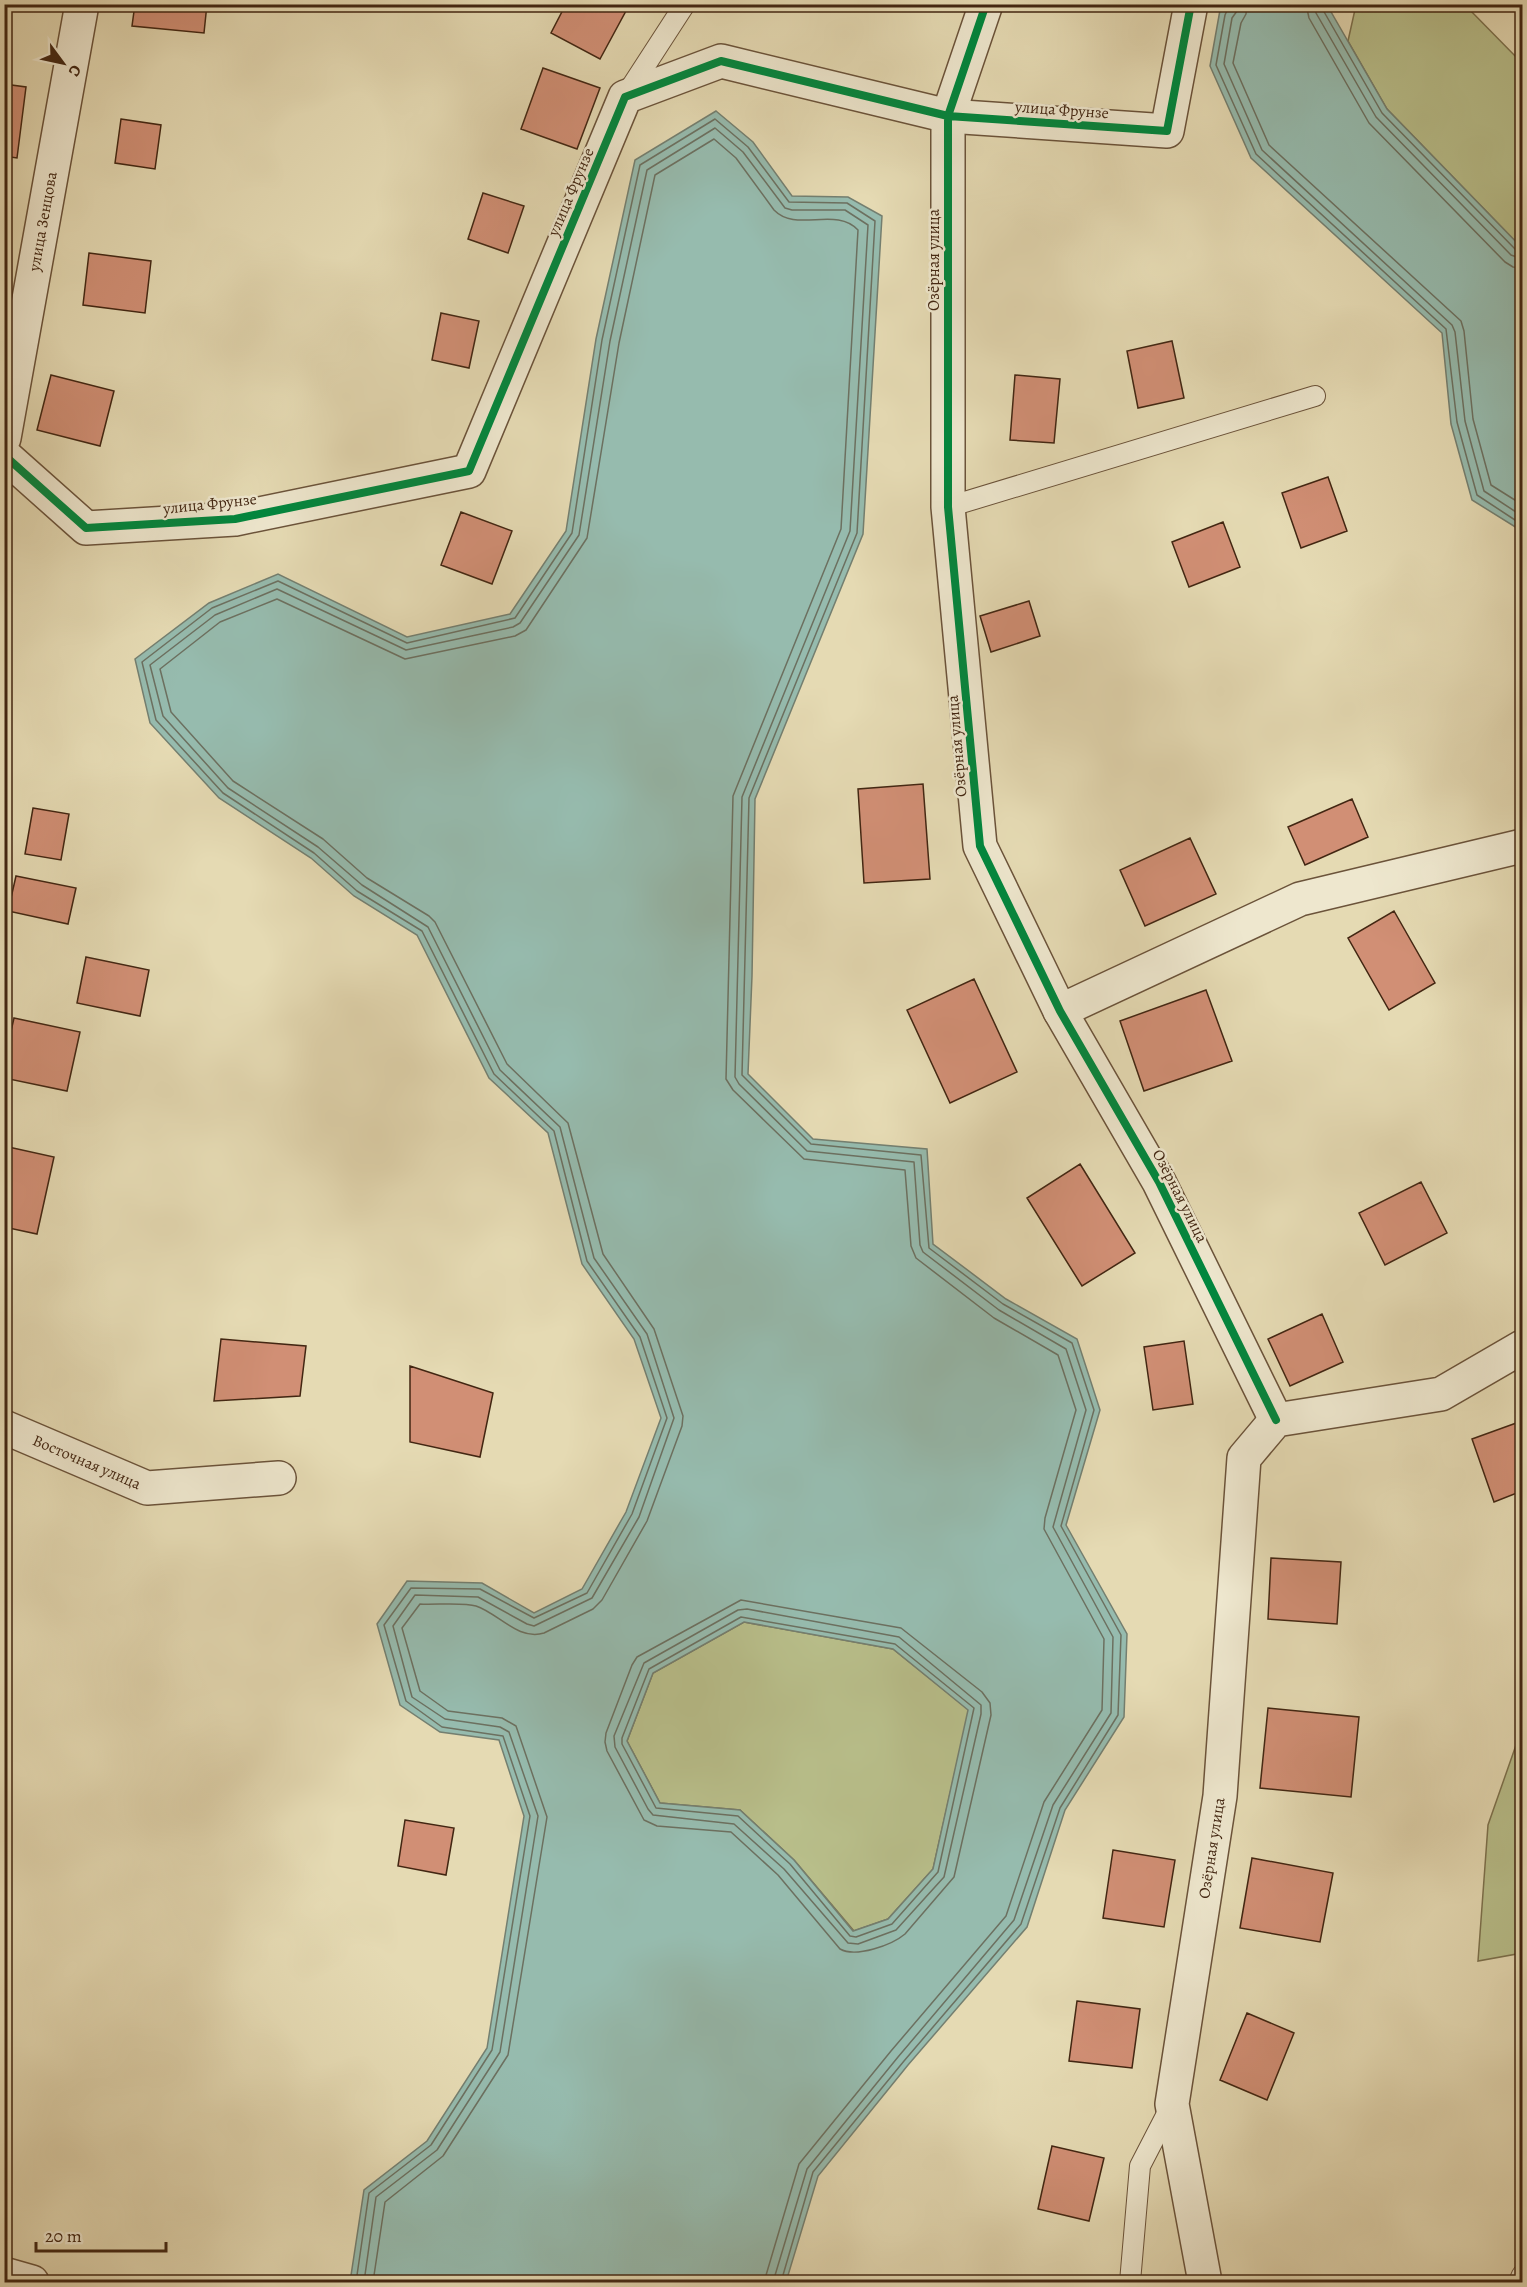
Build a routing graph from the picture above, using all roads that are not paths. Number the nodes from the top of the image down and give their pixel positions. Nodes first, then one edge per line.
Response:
1 (82, 4) edge
2 (685, 4) edge
3 (986, 4) edge
4 (1191, 4) edge
5 (625, 98) junction
6 (948, 116) junction
7 (9, 384) edge
8 (1315, 396) dead end
9 (4, 438) edge
10 (4, 455) edge
11 (948, 507) junction
12 (1522, 846) edge
13 (1060, 1011) junction
14 (1522, 1347) edge
15 (1276, 1420) junction
16 (4, 1427) edge
17 (279, 1478) dead end
18 (1172, 2104) junction
19 (4, 2274) edge
20 (1522, 2275) edge
21 (32, 2283) edge
22 (1130, 2283) edge
23 (1205, 2283) edge
24 (1519, 2283) edge

1 - 7 street, улица Зенцова
2 - 5 lane
3 - 6 street, Озёрная улица
4 - 6 street, улица Фрунзе
5 - 6 street, улица Фрунзе
5 - 10 street, улица Фрунзе
6 - 11 street, Озёрная улица
7 - 9 street, улица Зенцова
8 - 11 lane
11 - 13 street, Озёрная улица
12 - 13 street
13 - 15 street, Озёрная улица
14 - 15 street
15 - 18 street, Озёрная улица
16 - 17 street, Восточная улица
18 - 22 lane
18 - 23 street, Озёрная улица
19 - 21 street
20 - 24 lane

